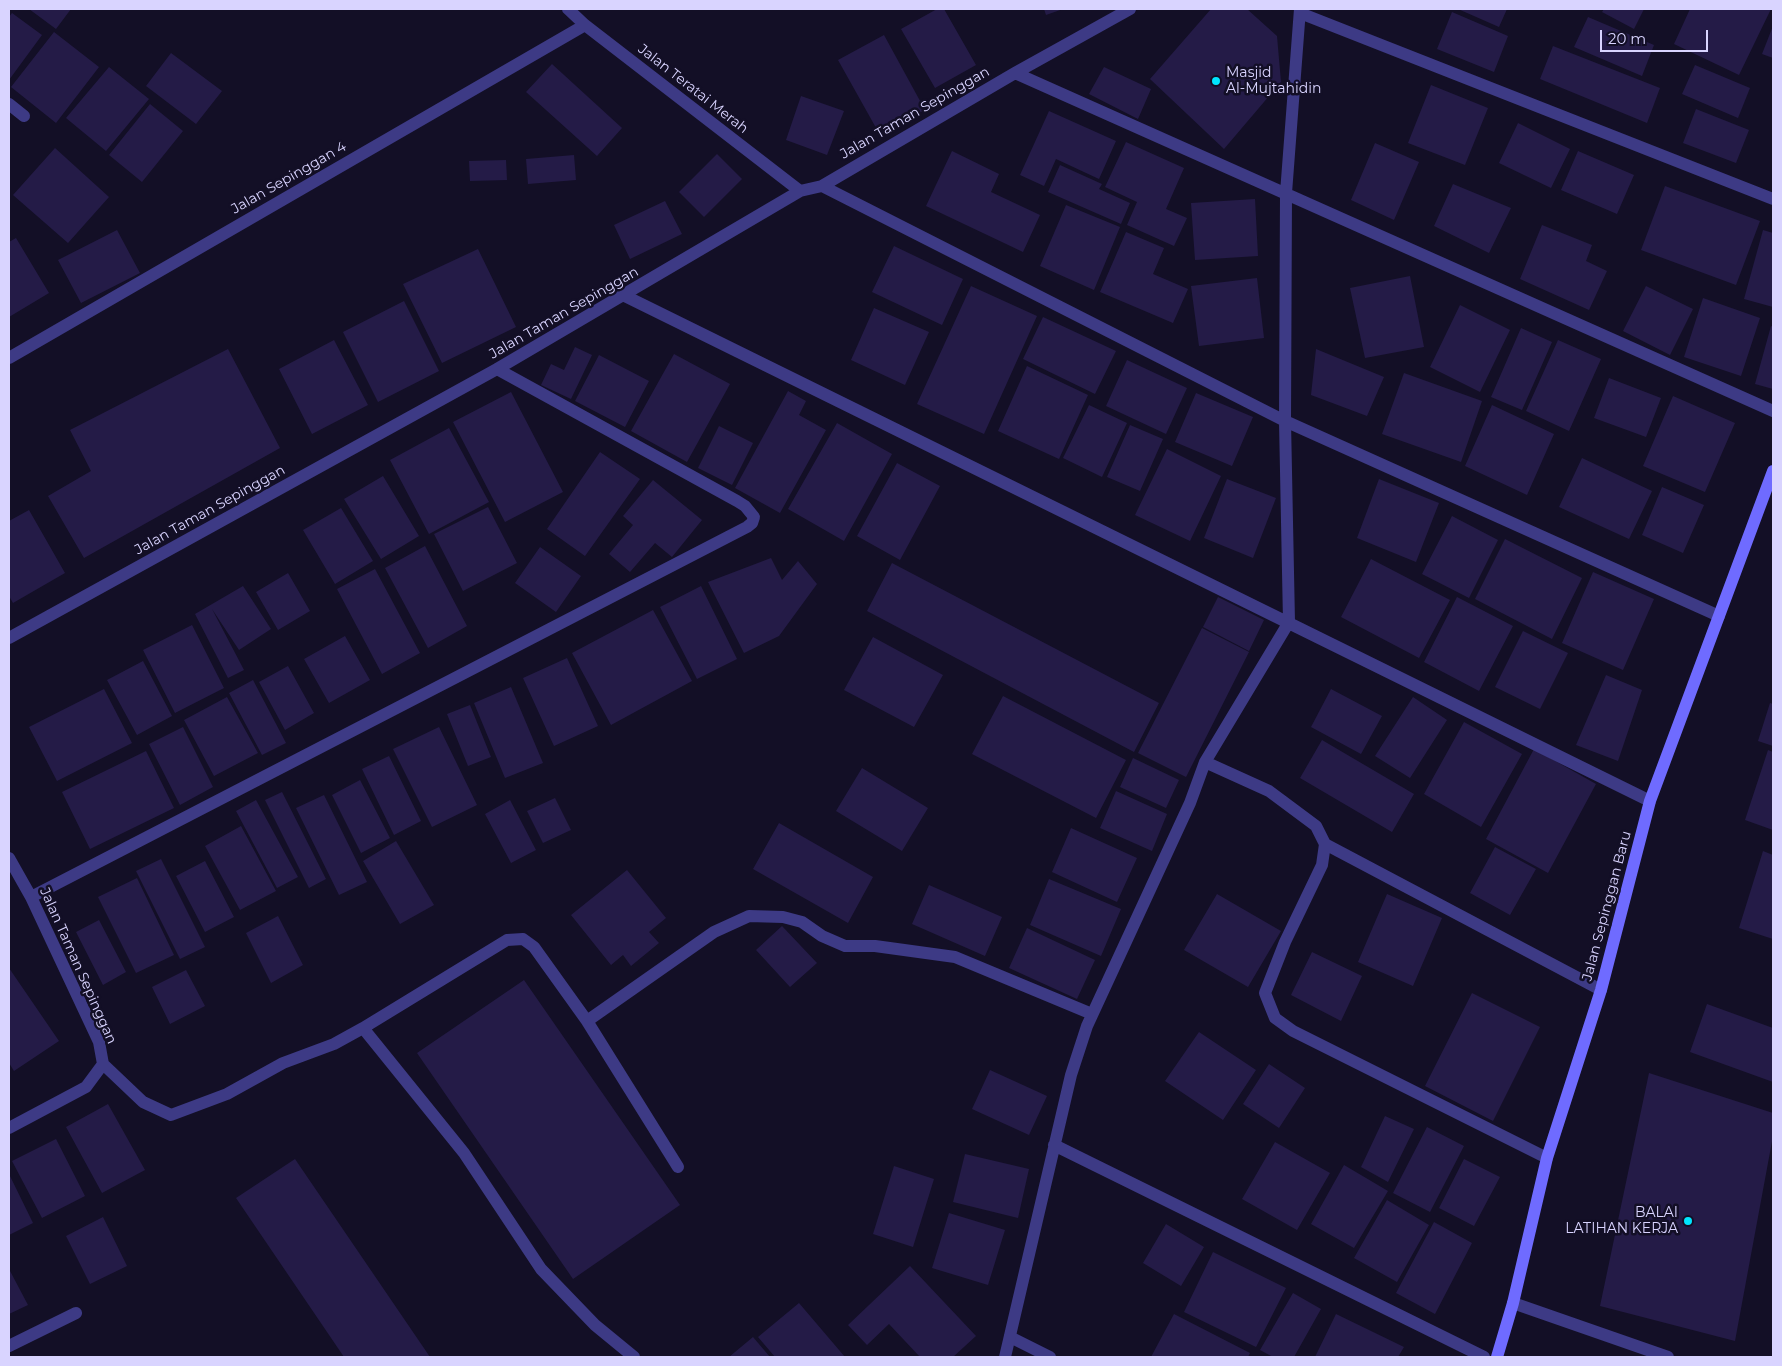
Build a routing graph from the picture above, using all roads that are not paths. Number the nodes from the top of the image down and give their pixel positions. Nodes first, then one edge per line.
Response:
1 (568, 9) edge
2 (1130, 9) edge
3 (1300, 11) edge
4 (585, 25) junction
5 (1015, 72) junction
6 (9, 104) edge
7 (24, 116) dead end
8 (822, 186) junction
9 (800, 191) junction
10 (1286, 193) junction
11 (1773, 199) edge
12 (625, 296) junction
13 (9, 358) edge
14 (497, 369) junction
15 (1773, 411) edge
16 (1285, 421) junction
17 (1773, 471) edge
18 (1719, 616) junction
19 (1289, 622) junction
20 (9, 638) edge
21 (1205, 762) junction
22 (1650, 801) junction
23 (1325, 844) junction
24 (9, 858) edge
25 (32, 896) junction
26 (1601, 990) junction
27 (1092, 1014) junction
28 (587, 1021) junction
29 (363, 1028) junction
30 (103, 1064) junction
31 (9, 1128) edge
32 (1054, 1145) junction
33 (1547, 1158) junction
34 (678, 1167) dead end
35 (1513, 1303) junction
36 (76, 1313) dead end
37 (1010, 1337) junction
38 (9, 1346) edge
39 (634, 1357) edge
40 (1005, 1357) edge
41 (1050, 1357) edge
42 (1484, 1357) edge
43 (1497, 1357) edge
44 (1668, 1357) edge

1 - 4 street, Jalan Teratai Merah
2 - 5 street, Jalan Taman Sepinggan
3 - 10 street
3 - 11 street
4 - 9 street, Jalan Teratai Merah
4 - 13 street, Jalan Sepinggan 4
5 - 8 street, Jalan Taman Sepinggan
5 - 10 street
6 - 7 street
8 - 9 street, Jalan Taman Sepinggan
8 - 16 street
9 - 12 street, Jalan Taman Sepinggan
10 - 15 street
10 - 16 street
12 - 14 street, Jalan Taman Sepinggan
12 - 19 street
14 - 20 street, Jalan Taman Sepinggan
14 - 25 street
16 - 18 street
16 - 19 street
17 - 18 street, Jalan Sepinggan Baru
18 - 22 street, Jalan Sepinggan Baru
19 - 21 street
19 - 22 street
21 - 23 street
21 - 27 street
22 - 26 street, Jalan Sepinggan Baru
23 - 26 street
23 - 33 street
24 - 25 street, Jalan Taman Sepinggan
25 - 30 street, Jalan Taman Sepinggan
26 - 33 street, Jalan Sepinggan Baru
27 - 28 street
27 - 32 street
28 - 29 street
28 - 34 street
29 - 30 street
29 - 39 street
30 - 31 street, Jalan Taman Sepinggan
32 - 37 street
32 - 42 street
33 - 35 street, Jalan Sepinggan Baru
35 - 43 street, Jalan Sepinggan Baru
35 - 44 street
36 - 38 street
37 - 40 street
37 - 41 street

